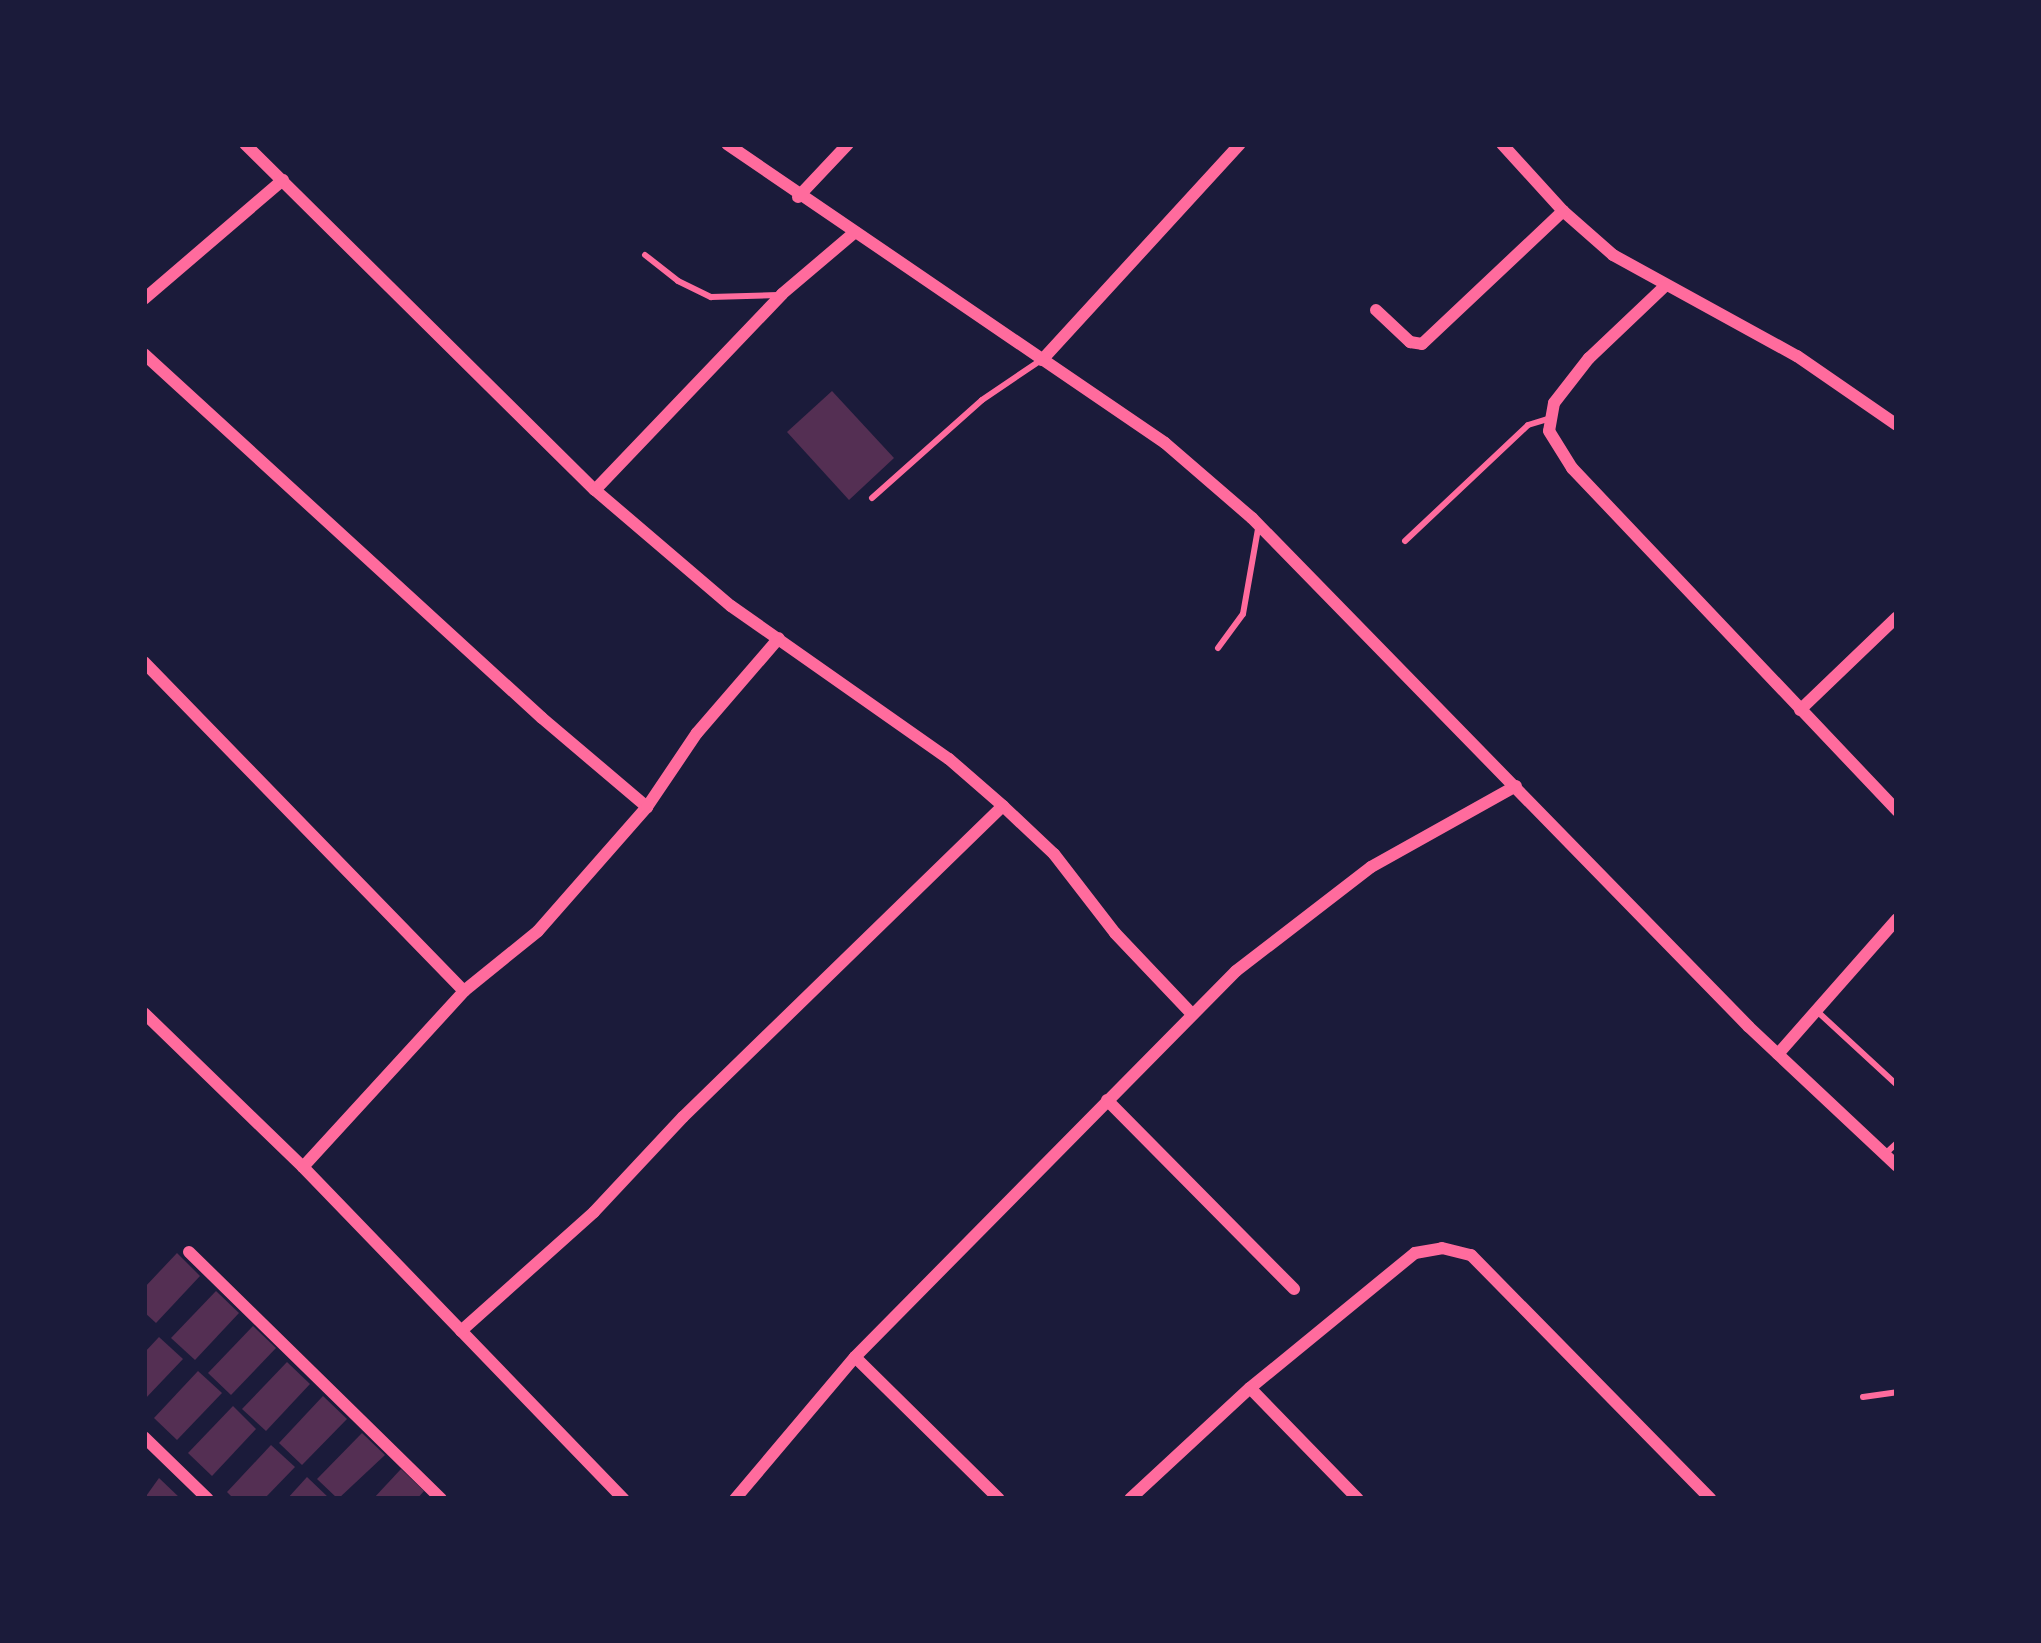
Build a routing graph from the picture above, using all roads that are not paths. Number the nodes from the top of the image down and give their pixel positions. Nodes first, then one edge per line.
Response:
1 (245, 144) edge
2 (727, 144) edge
3 (848, 144) edge
4 (1240, 144) edge
5 (1502, 144) edge
6 (283, 180) junction
7 (798, 197) junction
8 (1562, 211) junction
9 (855, 232) junction
10 (646, 255) dead end
11 (1665, 286) junction
12 (782, 294) junction
13 (144, 299) edge
14 (1376, 310) dead end
15 (144, 354) edge
16 (1042, 360) junction
17 (1552, 418) junction
18 (1897, 425) edge
19 (595, 490) junction
20 (872, 498) dead end
21 (1260, 526) junction
22 (1405, 541) dead end
23 (1897, 617) edge
24 (779, 638) junction
25 (1218, 648) dead end
26 (144, 662) edge
27 (1800, 710) junction
28 (1516, 786) junction
29 (1003, 806) junction
30 (647, 807) junction
31 (1897, 811) edge
32 (1897, 919) edge
33 (464, 991) junction
34 (1816, 1010) junction
35 (144, 1013) edge
36 (1192, 1014) junction
37 (1778, 1054) junction
38 (1897, 1085) edge
39 (1107, 1100) junction
40 (1897, 1143) edge
41 (1886, 1154) junction
42 (1897, 1166) edge
43 (303, 1167) junction
44 (189, 1252) dead end
45 (1294, 1289) dead end
46 (461, 1331) junction
47 (855, 1357) junction
48 (1250, 1388) junction
49 (1897, 1392) edge
50 (1863, 1397) dead end
51 (144, 1437) edge
52 (208, 1499) edge
53 (441, 1499) edge
54 (624, 1499) edge
55 (735, 1499) edge
56 (999, 1499) edge
57 (1130, 1499) edge
58 (1358, 1499) edge
59 (1712, 1499) edge

1 - 6 street
2 - 7 street
3 - 7 street
4 - 16 street
5 - 8 street
6 - 13 street
6 - 19 street
7 - 9 street
8 - 11 street
8 - 14 street
9 - 12 street
9 - 16 street
10 - 12 lane
11 - 17 street
11 - 18 street
12 - 19 street
15 - 30 street
16 - 20 lane
16 - 21 street
17 - 22 lane
17 - 27 street
19 - 24 street
21 - 25 lane
21 - 28 street
23 - 27 street
24 - 29 street
24 - 30 street
26 - 33 street
27 - 31 street
28 - 36 street
28 - 37 street
29 - 36 street
29 - 46 street
30 - 33 street
32 - 34 street
33 - 43 street
34 - 37 street
34 - 38 lane
35 - 43 street
36 - 39 street
37 - 41 street
39 - 45 street
39 - 47 street
40 - 41 lane
41 - 42 street
43 - 46 street
44 - 53 street
46 - 54 street
47 - 55 street
47 - 56 street
48 - 57 street
48 - 58 street
48 - 59 street
49 - 50 lane
51 - 52 street

